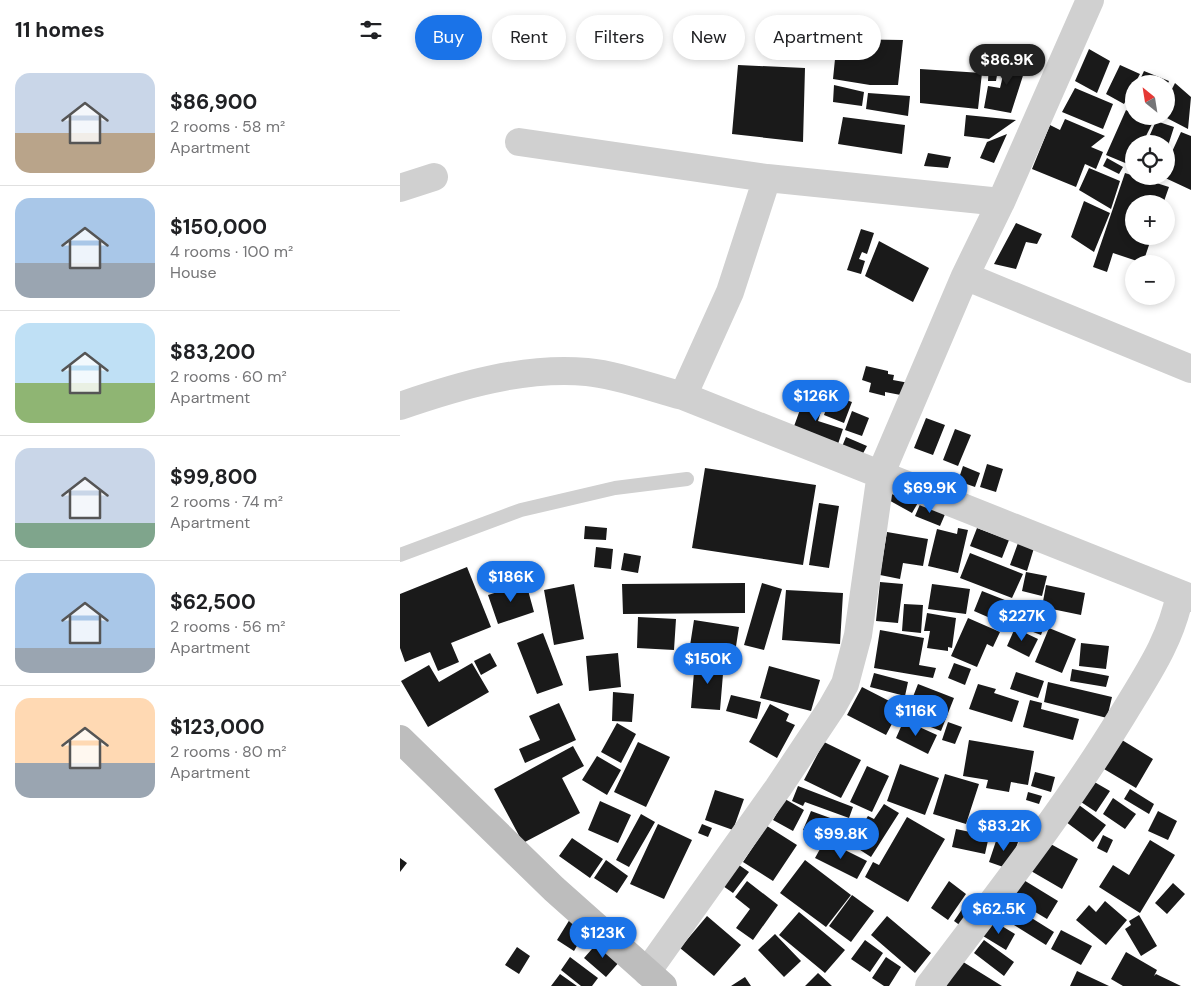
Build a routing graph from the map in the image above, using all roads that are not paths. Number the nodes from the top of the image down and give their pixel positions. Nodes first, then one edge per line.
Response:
1 (1090, 0) edge
2 (519, 142) dead end
3 (434, 178) dead end
4 (767, 178) junction
5 (400, 188) edge
6 (1001, 202) junction
7 (965, 276) junction
8 (1191, 368) edge
9 (683, 396) junction
10 (400, 406) edge
11 (881, 473) junction
12 (687, 479) dead end
13 (400, 554) edge
14 (1186, 596) edge
15 (400, 739) edge
16 (655, 979) edge
17 (930, 986) edge

1 - 6 street
2 - 4 street
3 - 5 street
4 - 6 street
4 - 9 street
6 - 7 street
7 - 8 street
7 - 11 street
9 - 10 street
9 - 11 street
11 - 14 street
11 - 16 street
12 - 13 lane
14 - 17 street
15 - 16 main road

